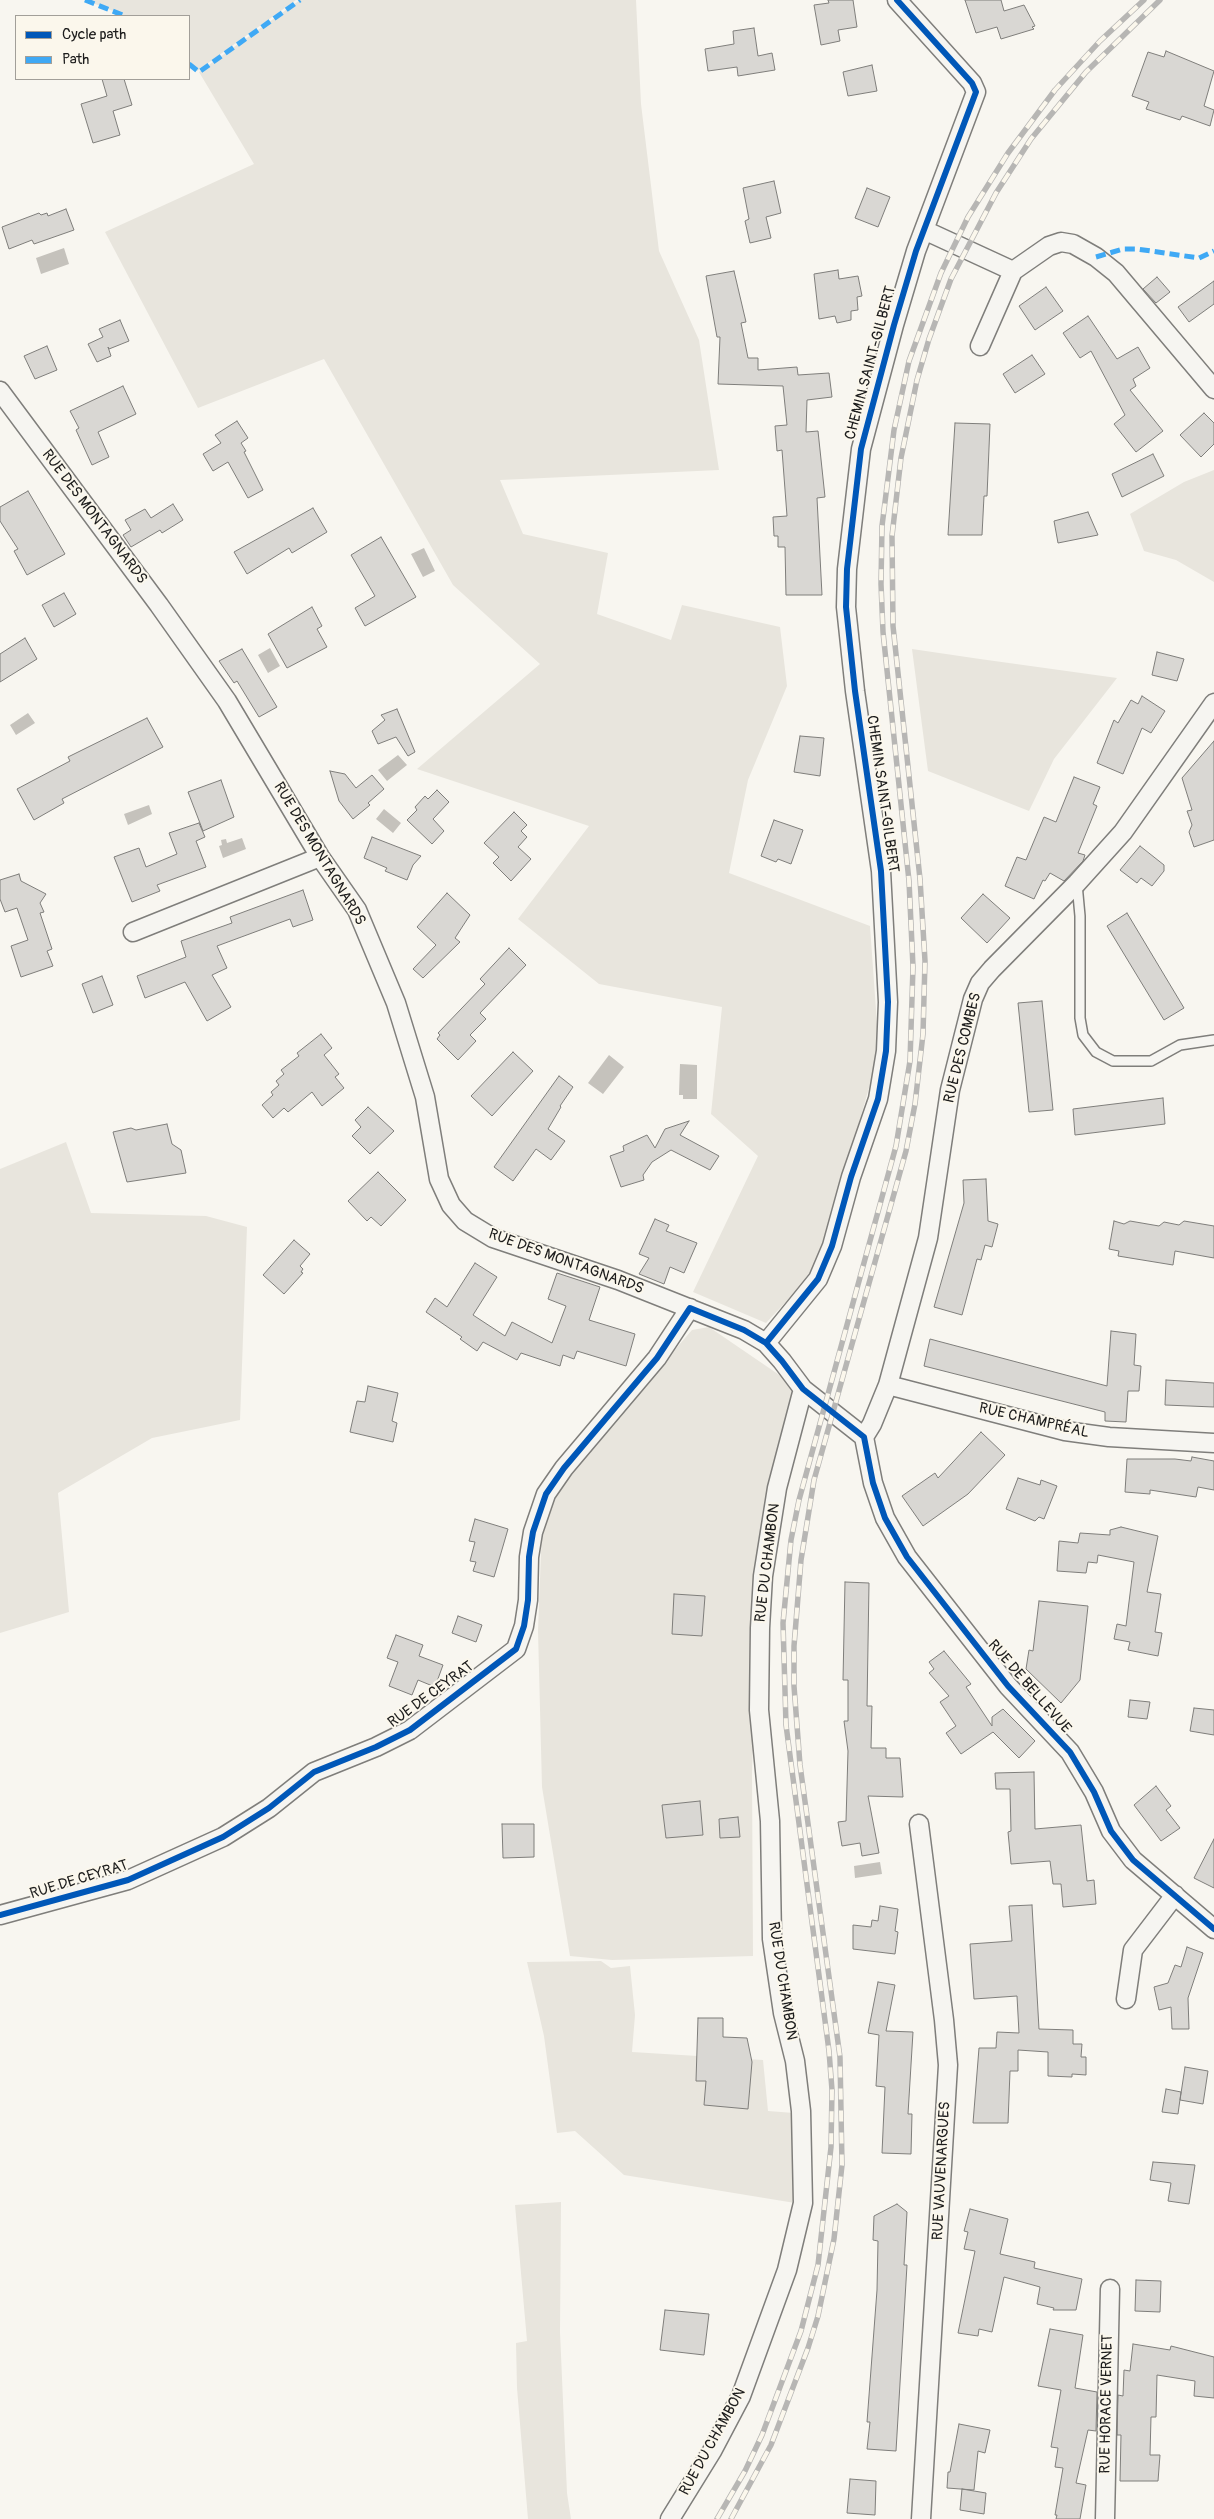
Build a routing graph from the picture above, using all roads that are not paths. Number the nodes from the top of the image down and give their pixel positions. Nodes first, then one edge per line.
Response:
1 (897, 0) edge
2 (924, 230) junction
3 (1013, 272) junction
4 (980, 346) dead end
5 (1214, 389) edge
6 (0, 391) edge
7 (1214, 703) edge
8 (320, 857) junction
9 (1077, 883) junction
10 (132, 932) dead end
11 (1214, 1040) edge
12 (690, 1308) junction
13 (766, 1343) junction
14 (888, 1385) junction
15 (803, 1389) junction
16 (864, 1437) junction
17 (1214, 1443) edge
18 (920, 1824) dead end
19 (1175, 1895) junction
20 (0, 1915) edge
21 (1214, 1929) edge
22 (1126, 1999) dead end
23 (1110, 2289) dead end
24 (670, 2519) edge
25 (921, 2519) edge
26 (1105, 2519) edge

1 - 2 street, CHEMIN SAINT-GILBERT
2 - 3 street
2 - 13 street, CHEMIN SAINT-GILBERT
3 - 4 street
3 - 5 street
6 - 8 street, RUE DES MONTAGNARDS
7 - 9 street, RUE DES COMBES
8 - 10 street
8 - 12 street, RUE DES MONTAGNARDS
9 - 11 lane
9 - 14 street, RUE DES COMBES
12 - 13 street, RUE DES MONTAGNARDS
12 - 20 street, RUE DE CEYRAT
13 - 15 street, RUE DES MONTAGNARDS
14 - 16 street, RUE DES COMBES
14 - 17 street, RUE CHAMPRÉAL
15 - 16 street, RUE DES MONTAGNARDS
15 - 24 street, RUE DU CHAMBON
16 - 19 street, RUE DE BELLEVUE
18 - 25 street, RUE VAUVENARGUES
19 - 21 street, RUE DE BELLEVUE
19 - 22 street
23 - 26 street, RUE HORACE VERNET

